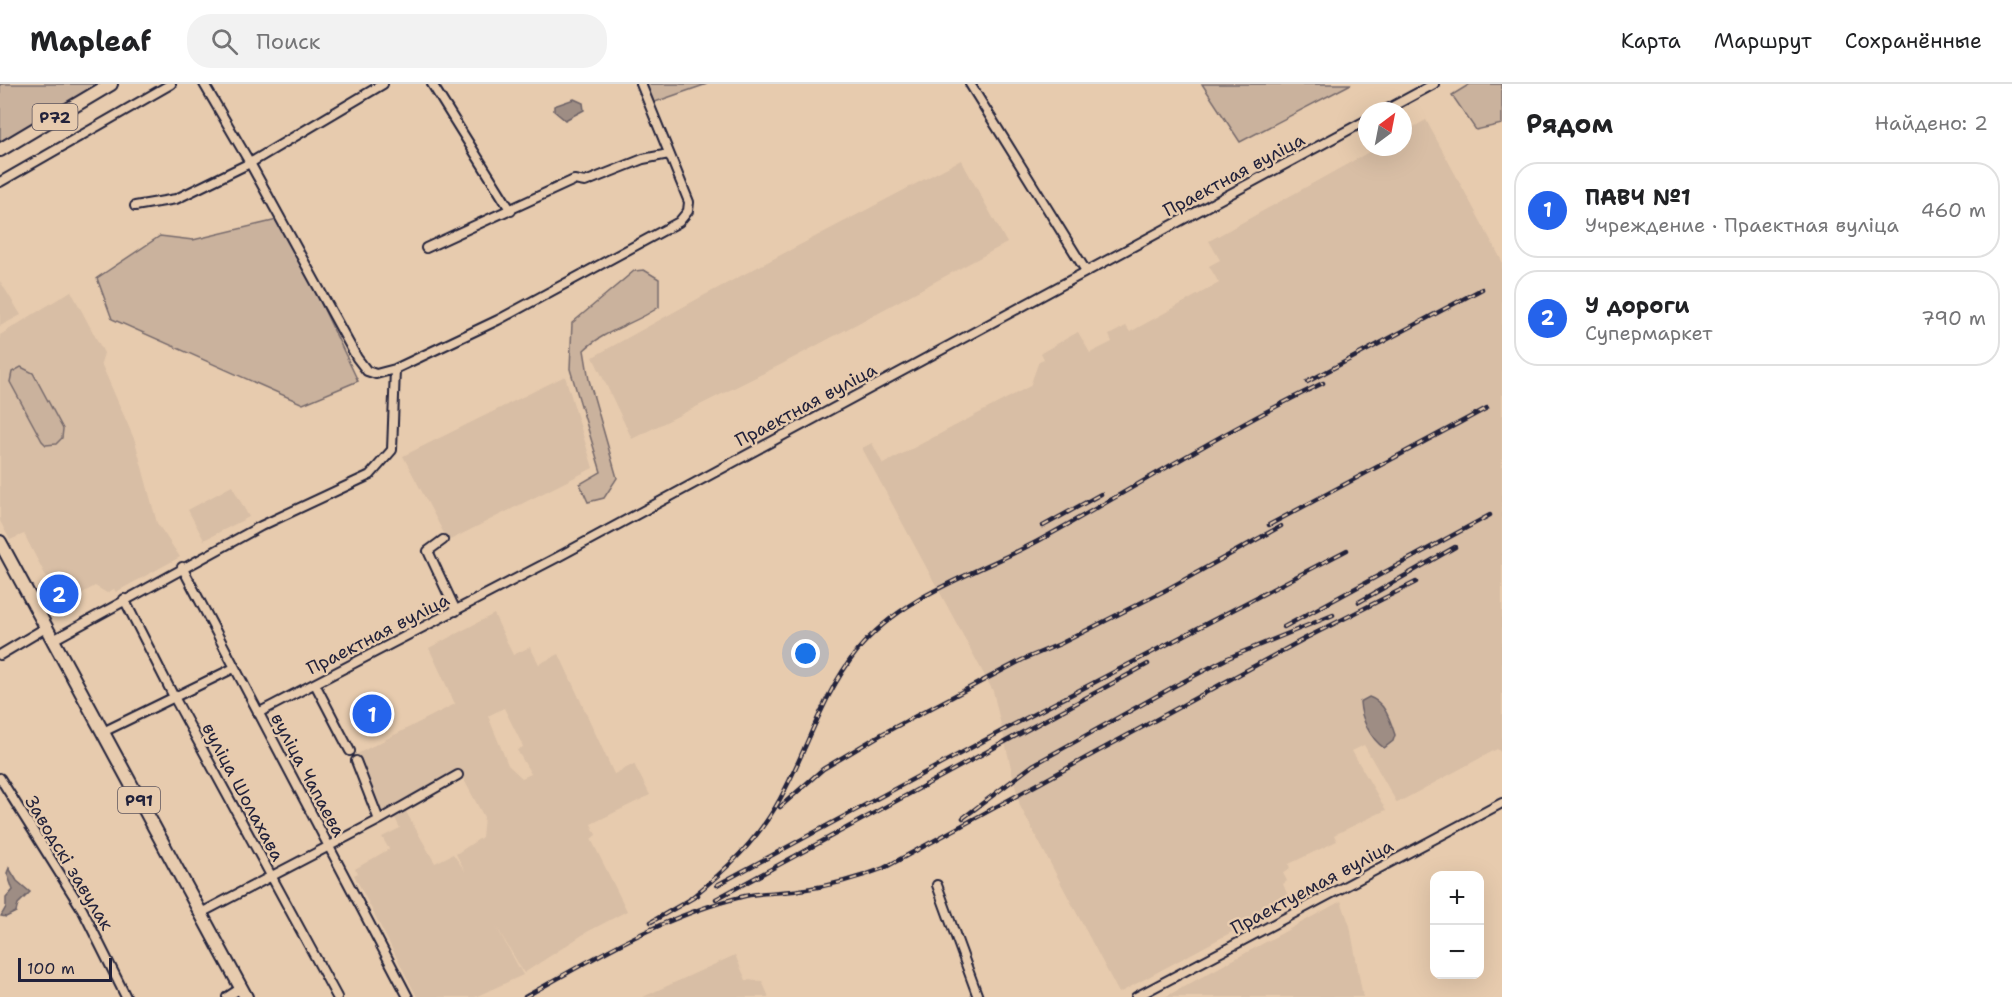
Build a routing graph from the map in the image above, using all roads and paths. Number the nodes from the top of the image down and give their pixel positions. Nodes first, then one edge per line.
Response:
1 (111, 84) edge
2 (171, 84) edge
3 (204, 84) edge
4 (383, 84) edge
5 (432, 84) edge
6 (641, 84) edge
7 (970, 84) edge
8 (1434, 84) edge
9 (1401, 102) edge
10 (1358, 125) edge
11 (0, 150) edge
12 (669, 154) junction
13 (250, 163) junction
14 (0, 182) edge
15 (135, 206) dead end
16 (511, 211) junction
17 (426, 248) dead end
18 (1086, 271) junction
19 (395, 369) junction
20 (443, 540) dead end
21 (0, 542) edge
22 (182, 567) junction
23 (124, 599) junction
24 (456, 611) junction
25 (46, 627) junction
26 (53, 640) junction
27 (0, 655) edge
28 (234, 668) junction
29 (315, 684) junction
30 (174, 697) junction
31 (258, 713) junction
32 (103, 732) junction
33 (350, 751) dead end
34 (356, 761) dead end
35 (458, 775) dead end
36 (0, 778) edge
37 (1502, 803) edge
38 (379, 820) junction
39 (328, 845) junction
40 (272, 877) junction
41 (937, 885) dead end
42 (200, 914) junction
43 (244, 992) edge
44 (126, 997) edge
45 (227, 997) edge
46 (337, 997) edge
47 (408, 997) edge
48 (978, 997) edge
49 (1136, 997) edge

1 - 11 main road, Р72
2 - 14 street
3 - 13 street
4 - 13 street
5 - 16 street
6 - 12 street
7 - 18 street
8 - 9 street
10 - 18 street, Праектная вуліца
12 - 16 street
12 - 19 street
13 - 15 street
13 - 19 street
16 - 17 street
18 - 24 street, Праектная вуліца
19 - 22 street
20 - 24 street
21 - 25 main road, Р91
22 - 23 street
22 - 28 street, вуліца Чапаева
23 - 26 street
23 - 30 street, вуліца Шолахава
24 - 29 street, Праектная вуліца
25 - 26 main road, Р91
25 - 27 street
26 - 32 main road, Р91
28 - 30 street
28 - 31 street, вуліца Чапаева
29 - 31 street, Праектная вуліца
29 - 33 street
30 - 32 street
30 - 40 street, вуліца Шолахава
31 - 39 street, вуліца Чапаева
32 - 42 main road, Р91
34 - 38 street
35 - 38 street
36 - 44 street, Заводскі завулак
37 - 49 street, Праектуемая вуліца
38 - 39 street
39 - 40 street
39 - 47 street, вуліца Чапаева
40 - 42 street
40 - 46 street, вуліца Шолахава
41 - 48 street
42 - 43 main road, Р91
43 - 45 street

